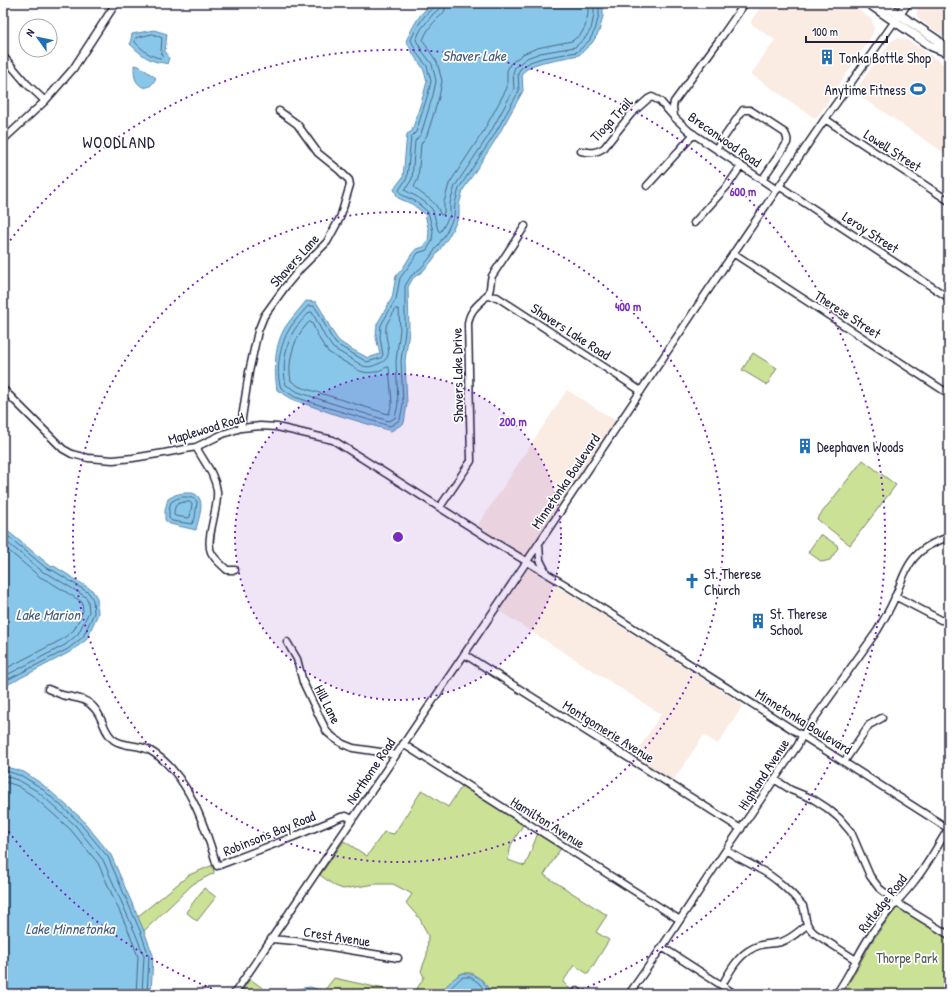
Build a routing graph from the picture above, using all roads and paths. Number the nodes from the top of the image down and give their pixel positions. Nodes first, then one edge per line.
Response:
1 (116, 3) edge
2 (745, 3) edge
3 (868, 3) edge
4 (882, 3) edge
5 (907, 3) edge
6 (897, 18) junction
7 (949, 52) edge
8 (3, 56) edge
9 (45, 101) junction
10 (660, 101) junction
11 (674, 102) junction
12 (279, 111) dead end
13 (674, 117) junction
14 (825, 120) junction
15 (694, 134) junction
16 (3, 140) edge
17 (716, 149) junction
18 (581, 152) dead end
19 (741, 166) junction
20 (762, 180) junction
21 (647, 186) dead end
22 (778, 188) junction
23 (949, 201) edge
24 (694, 223) dead end
25 (525, 226) dead end
26 (734, 253) junction
27 (486, 296) junction
28 (949, 298) edge
29 (3, 389) edge
30 (641, 391) junction
31 (949, 394) edge
32 (241, 428) junction
33 (196, 447) junction
34 (440, 507) junction
35 (949, 537) edge
36 (539, 543) junction
37 (526, 561) junction
38 (235, 570) dead end
39 (546, 573) junction
40 (895, 596) junction
41 (941, 620) dead end
42 (287, 642) dead end
43 (464, 654) junction
44 (48, 689) dead end
45 (882, 718) dead end
46 (802, 736) junction
47 (403, 744) junction
48 (395, 755) junction
49 (844, 762) junction
50 (774, 780) junction
51 (352, 819) junction
52 (741, 829) junction
53 (949, 829) edge
54 (726, 850) junction
55 (896, 902) junction
56 (680, 920) junction
57 (807, 925) junction
58 (949, 935) edge
59 (271, 939) junction
60 (662, 947) junction
61 (398, 958) dead end
62 (856, 960) junction
63 (722, 985) junction
64 (234, 994) edge
65 (629, 994) edge
66 (735, 994) edge
67 (836, 994) edge

1 - 9 street
2 - 11 street, Breconwood Road
3 - 6 main road
4 - 6 main road
5 - 6 main road, Minnetonka Boulevard
6 - 7 main road
6 - 14 street, Minnetonka Boulevard
8 - 9 street
9 - 16 street
10 - 11 street
10 - 13 street
10 - 18 street, Tioga Trail
11 - 13 street, Breconwood Road
12 - 32 street, Shavers Lane
13 - 15 street, Breconwood Road
14 - 22 street, Minnetonka Boulevard
14 - 23 street, Lowell Street
15 - 17 street, Breconwood Road
15 - 21 street
17 - 19 street, Breconwood Road
17 - 20 street
19 - 20 street, Breconwood Road
19 - 24 street
20 - 22 street, Breconwood Road
22 - 26 street, Minnetonka Boulevard
22 - 28 street, Leroy Street
25 - 27 street, Shavers Lake Drive
26 - 30 street, Minnetonka Boulevard
26 - 31 street, Therese Street
27 - 30 street, Shavers Lake Road
27 - 34 street, Shavers Lake Drive
29 - 33 street, Maplewood Road
30 - 36 street, Minnetonka Boulevard
32 - 33 street, Maplewood Road
32 - 34 street, Maplewood Road
33 - 38 street
34 - 37 street, Maplewood Road
35 - 40 street, Highland Avenue
36 - 37 street, Minnetonka Boulevard
36 - 39 street
37 - 39 street, Minnetonka Boulevard
37 - 43 street, Northome Road
39 - 46 street, Minnetonka Boulevard
40 - 41 street
40 - 46 street, Highland Avenue
42 - 48 street, Hill Lane
43 - 47 street, Northome Road
43 - 52 street, Montgomerie Avenue
44 - 51 street, Robinsons Bay Road
45 - 49 street
46 - 49 street, Minnetonka Boulevard
46 - 50 street, Highland Avenue
47 - 48 street, Northome Road
47 - 56 street, Hamilton Avenue
48 - 51 street, Northome Road
49 - 53 street, Minnetonka Boulevard
50 - 52 street, Highland Avenue
50 - 55 street
51 - 59 street, Northome Road
52 - 54 street, Highland Avenue
53 - 55 street, Rutledge Road
54 - 56 street, Highland Avenue
54 - 57 street
55 - 58 street
55 - 62 street, Rutledge Road
56 - 60 street, Highland Avenue
57 - 62 street
57 - 63 street
59 - 61 street, Crest Avenue
59 - 64 street, Northome Road
60 - 63 street
60 - 65 street, Highland Avenue
62 - 67 street, Rutledge Road
63 - 66 street

